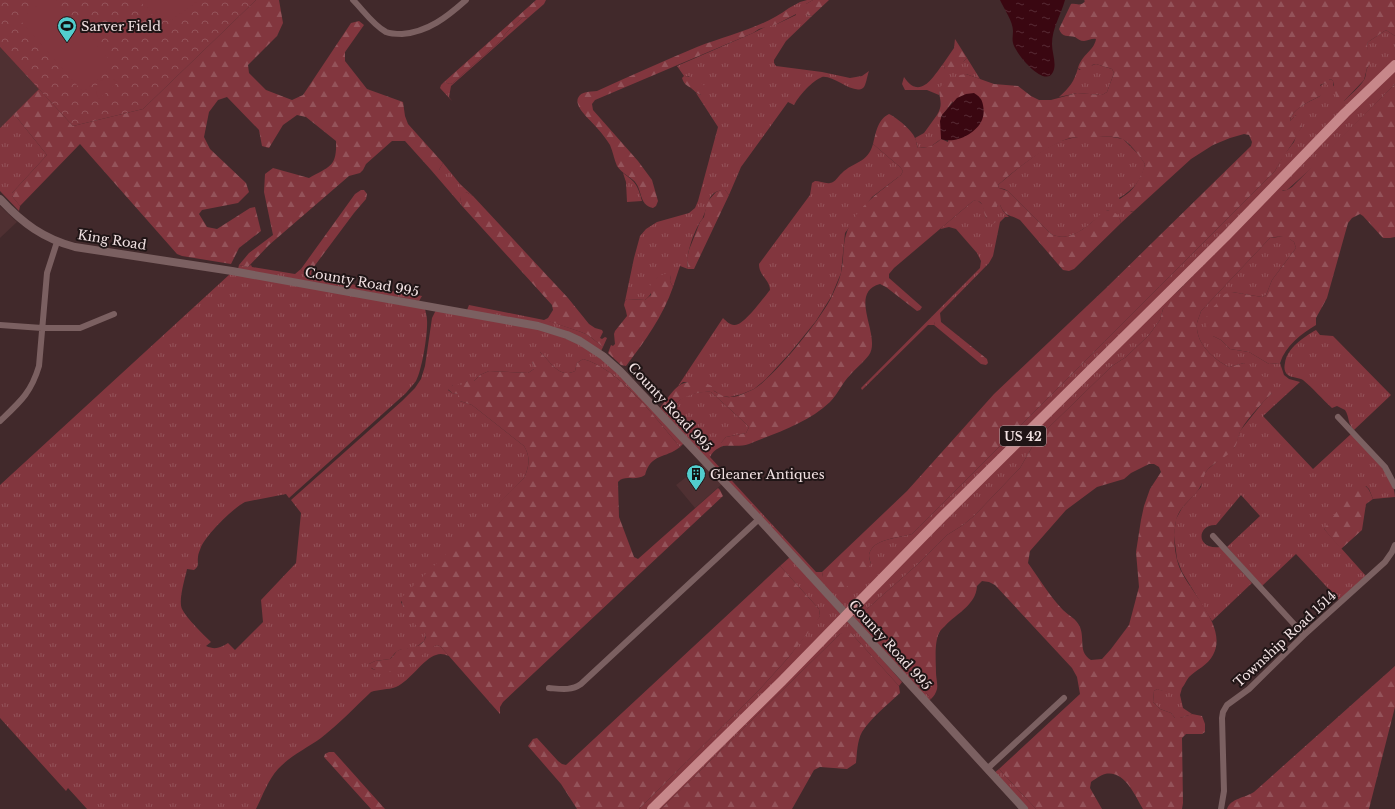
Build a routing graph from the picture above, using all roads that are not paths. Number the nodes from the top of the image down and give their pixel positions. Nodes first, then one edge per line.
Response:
1 (353, 0) edge
2 (466, 0) edge
3 (1395, 65) edge
4 (0, 199) edge
5 (57, 242) junction
6 (234, 271) joint
7 (114, 314) dead end
8 (0, 325) edge
9 (42, 328) junction
10 (1338, 417) dead end
11 (0, 421) edge
12 (1395, 486) edge
13 (759, 519) junction
14 (1213, 536) dead end
15 (1395, 545) edge
16 (846, 614) junction
17 (1304, 635) junction
18 (549, 688) dead end
19 (1064, 698) dead end
20 (987, 770) junction
21 (652, 809) edge
22 (1024, 809) edge
23 (1221, 809) edge

1 - 2 street
3 - 16 main road, US 42
4 - 5 street, King Road
5 - 6 street, King Road
5 - 9 street
6 - 13 street, County Road 995
7 - 9 street
8 - 9 street
9 - 11 street
10 - 12 street
13 - 16 street, County Road 995
13 - 18 street
14 - 17 street
15 - 17 street, Township Road 1514
16 - 20 street, County Road 995
16 - 21 main road, US 42
17 - 23 street, Township Road 1514
19 - 20 street
20 - 22 street, County Road 995

